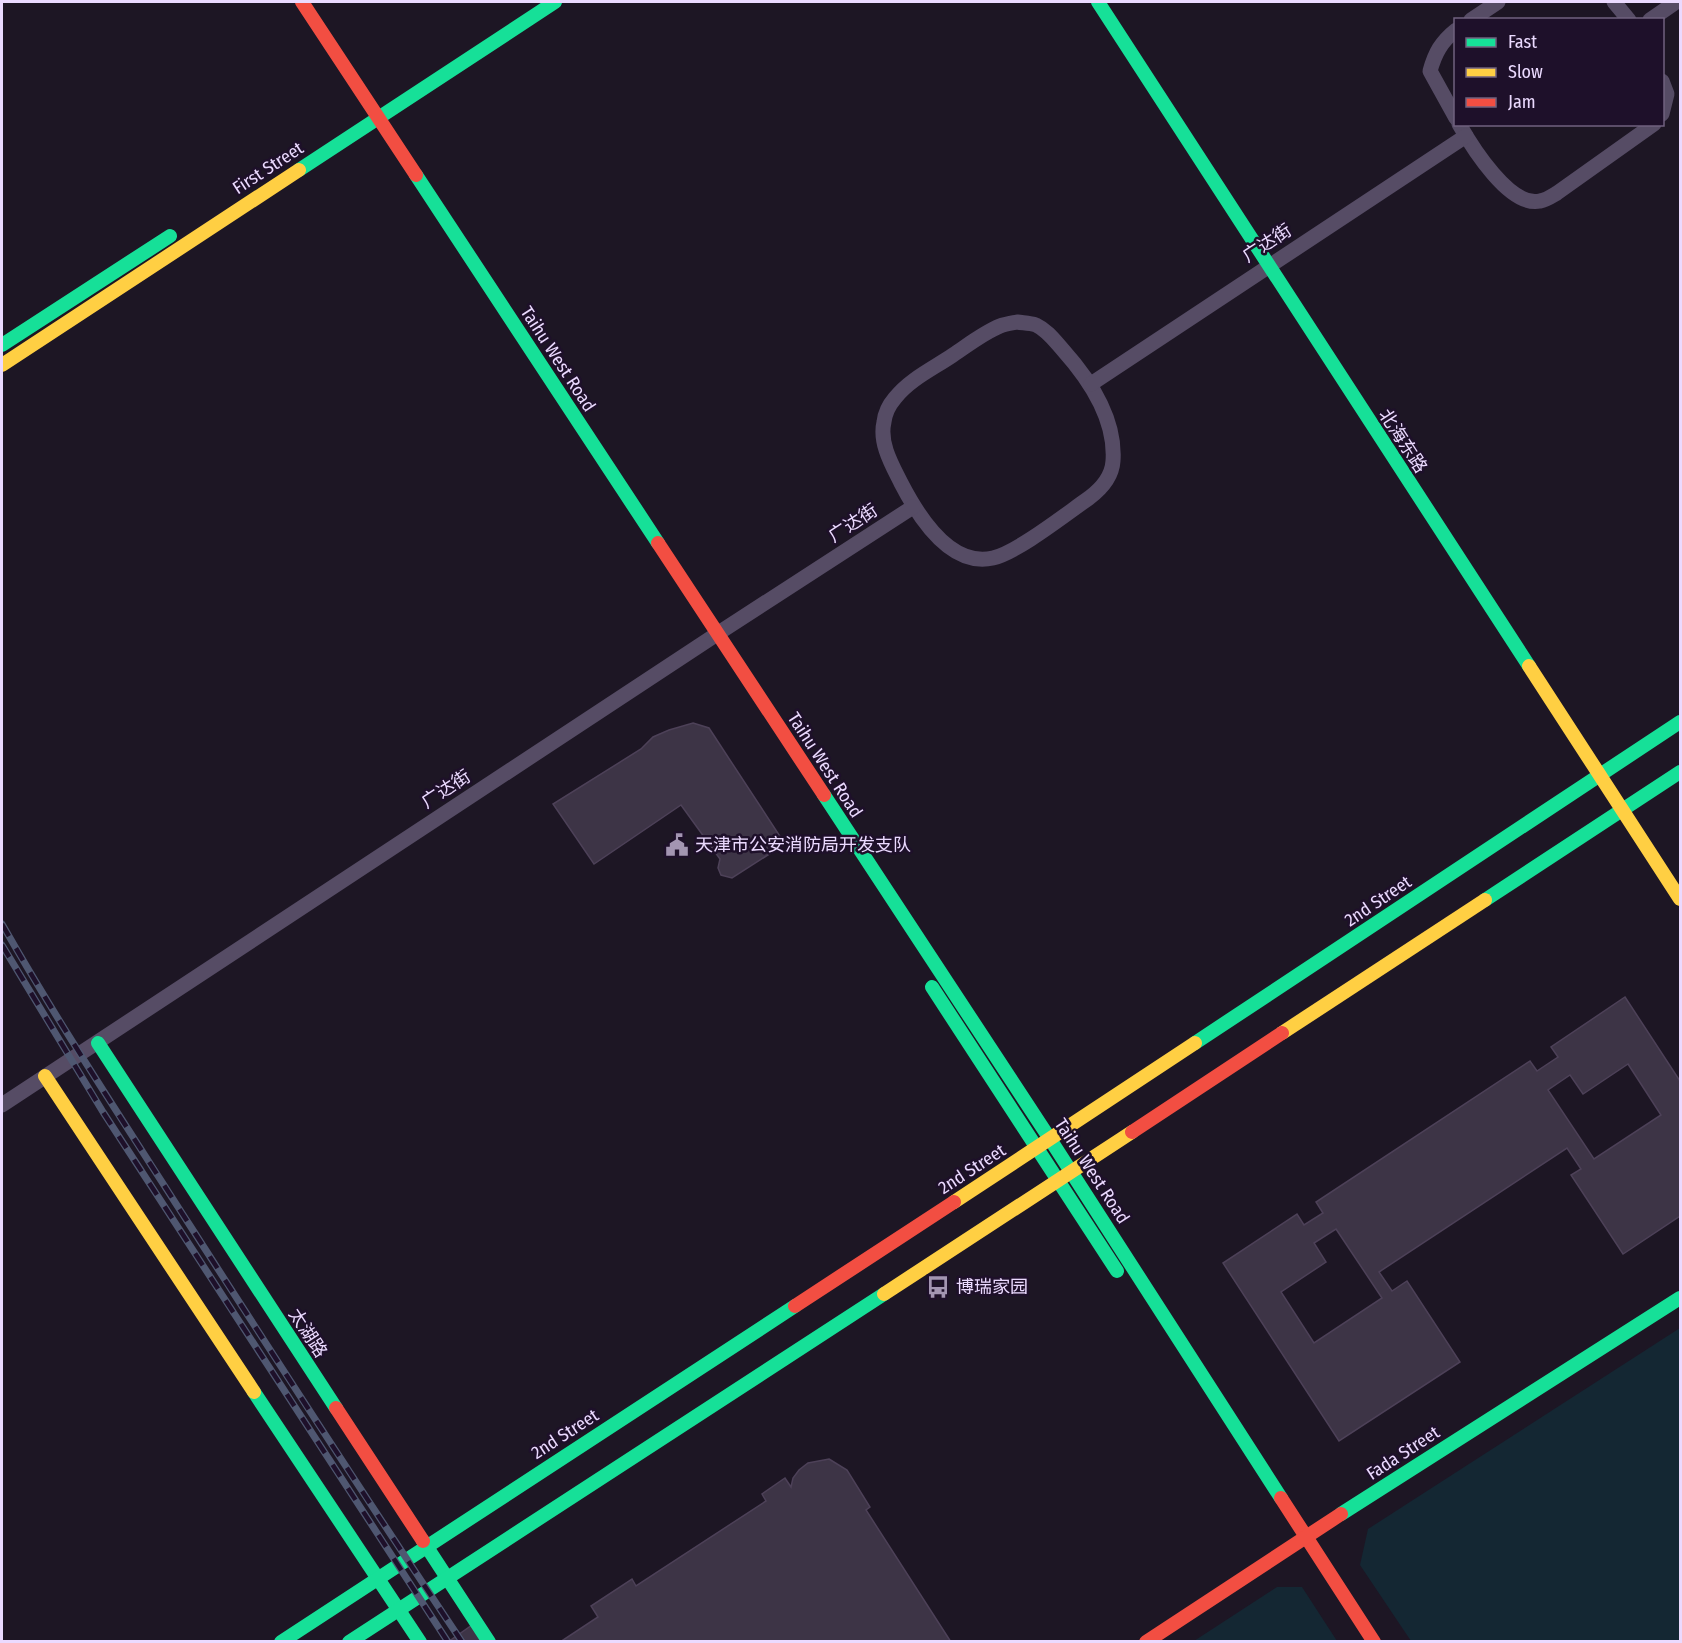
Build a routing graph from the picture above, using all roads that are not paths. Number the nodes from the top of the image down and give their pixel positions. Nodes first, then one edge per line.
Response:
1 (287, 2) edge
2 (302, 2) edge
3 (555, 2) edge
4 (1098, 2) edge
5 (1498, 2) edge
6 (1614, 2) edge
7 (1676, 2) edge
8 (1473, 18) edge
9 (1627, 18) edge
10 (1653, 18) edge
11 (1454, 31) edge
12 (1664, 86) edge
13 (1664, 106) edge
14 (371, 112) junction
15 (1454, 116) edge
16 (1651, 126) edge
17 (1462, 130) edge
18 (178, 230) dead end
19 (1268, 266) junction
20 (2, 345) edge
21 (2, 365) edge
22 (1091, 384) junction
23 (913, 507) junction
24 (712, 637) junction
25 (754, 714) dead end
26 (1680, 722) edge
27 (1680, 772) edge
28 (1600, 775) junction
29 (1623, 810) junction
30 (1680, 898) edge
31 (921, 971) dead end
32 (98, 1043) junction
33 (45, 1076) junction
34 (2, 1105) edge
35 (1050, 1139) junction
36 (1036, 1148) junction
37 (1071, 1172) junction
38 (1057, 1180) junction
39 (1121, 1279) dead end
40 (1680, 1298) edge
41 (1244, 1465) dead end
42 (1300, 1540) junction
43 (425, 1547) junction
44 (446, 1577) junction
45 (378, 1579) junction
46 (399, 1609) junction
47 (281, 1641) edge
48 (349, 1641) edge
49 (420, 1641) edge
50 (489, 1641) edge
51 (1146, 1641) edge
52 (1374, 1641) edge

1 - 14 main road, Taihu West Road
2 - 14 main road, Taihu West Road
3 - 14 main road, First Street
4 - 19 main road, 北海东路
5 - 8 street
6 - 9 street
7 - 10 street
11 - 15 street
12 - 13 street
14 - 21 main road, First Street
14 - 24 main road, Taihu West Road
16 - 17 street
17 - 19 street, 广达街
18 - 20 main road
19 - 22 street, 广达街
19 - 28 main road, 北海东路
22 - 23 street
22 - 23 street
23 - 24 street, 广达街
24 - 25 main road, Taihu West Road
24 - 32 street, 广达街
24 - 35 main road, Taihu West Road
26 - 28 main road, 2nd Street
27 - 29 main road
28 - 29 main road, 北海东路
28 - 35 main road, 2nd Street
29 - 30 main road, 北海东路
29 - 37 main road
31 - 36 main road, Taihu West Road
32 - 33 street, 广达街
32 - 43 main road, 太湖路
33 - 34 street, 广达街
33 - 45 main road
35 - 36 main road, 2nd Street
35 - 37 main road, Taihu West Road
36 - 38 main road, Taihu West Road
36 - 43 main road, 2nd Street
37 - 38 main road
37 - 42 main road, Taihu West Road
38 - 39 main road, Taihu West Road
38 - 44 main road
40 - 42 main road, Fada Street
41 - 42 main road, Taihu West Road
42 - 51 main road, Fada Street
42 - 52 main road, Taihu West Road
43 - 44 main road, 太湖路
43 - 45 main road, 2nd Street
44 - 46 main road
44 - 50 main road, 太湖路
45 - 46 main road
45 - 47 main road, 2nd Street
46 - 48 main road
46 - 49 main road

